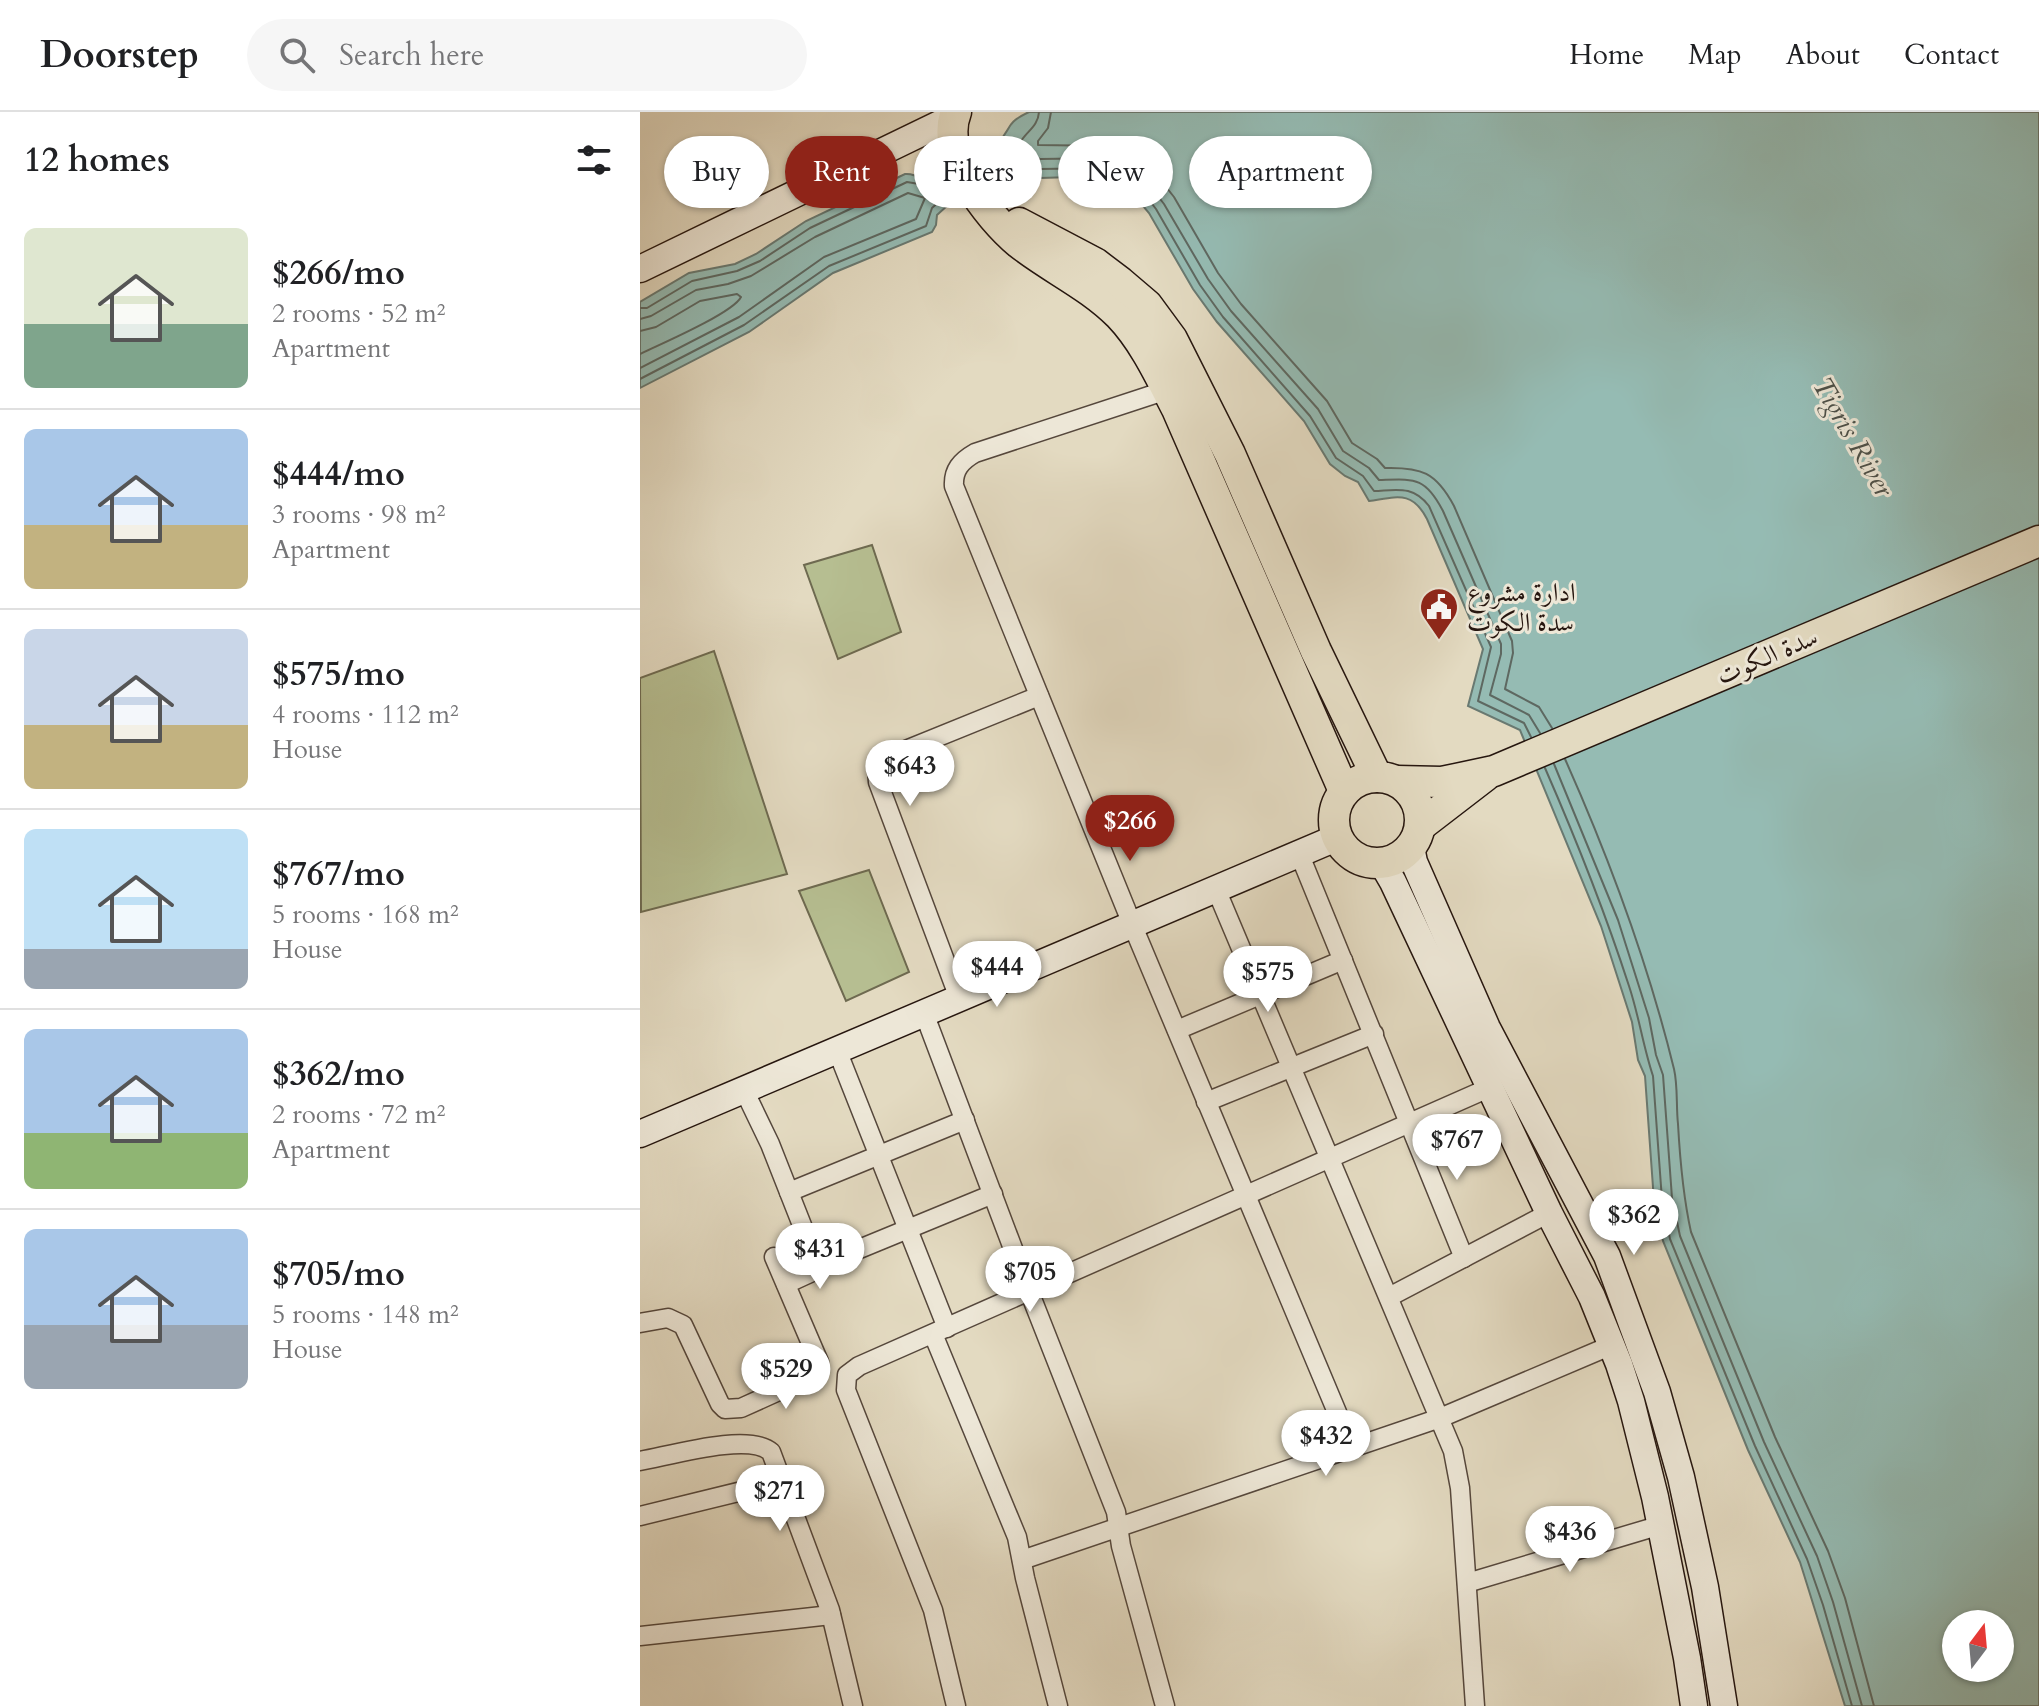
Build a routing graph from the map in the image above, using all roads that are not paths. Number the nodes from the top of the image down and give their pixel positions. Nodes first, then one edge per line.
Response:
1 (955, 115) edge
2 (951, 136) edge
3 (988, 208) edge
4 (997, 208) edge
5 (640, 269) edge
6 (1167, 390) junction
7 (2039, 541) edge
8 (1039, 696) junction
9 (1490, 773) junction
10 (1387, 779) junction
11 (1344, 791) junction
12 (1415, 836) junction
13 (1336, 838) junction
14 (1299, 853) junction
15 (1382, 863) junction
16 (1216, 889) junction
17 (1132, 924) junction
18 (1343, 960) junction
19 (1261, 994) junction
20 (959, 998) junction
21 (924, 1013) junction
22 (1177, 1030) junction
23 (1374, 1034) junction
24 (837, 1050) junction
25 (1292, 1067) junction
26 (1491, 1087) junction
27 (744, 1090) junction
28 (1206, 1102) junction
29 (965, 1120) junction
30 (1410, 1123) junction
31 (640, 1134) edge
32 (879, 1156) junction
33 (1539, 1157) junction
34 (1331, 1158) junction
35 (789, 1192) junction
36 (993, 1194) junction
37 (1246, 1196) junction
38 (1549, 1213) junction
39 (908, 1229) junction
40 (774, 1257) dead end
41 (1464, 1258) junction
42 (820, 1259) junction
43 (786, 1284) junction
44 (1029, 1291) junction
45 (1389, 1297) junction
46 (640, 1323) edge
47 (940, 1331) junction
48 (1612, 1345) junction
49 (819, 1370) junction
50 (846, 1378) junction
51 (1440, 1418) junction
52 (1352, 1448) junction
53 (640, 1461) edge
54 (783, 1481) junction
55 (640, 1516) edge
56 (1661, 1525) junction
57 (1118, 1527) junction
58 (1022, 1560) junction
59 (1467, 1583) junction
60 (831, 1615) junction
61 (640, 1636) edge
62 (853, 1706) edge
63 (956, 1706) edge
64 (1058, 1706) edge
65 (1165, 1706) edge
66 (1475, 1706) edge
67 (1694, 1706) edge
68 (1724, 1706) edge

1 - 2 main road
1 - 5 main road
3 - 6 main road
4 - 10 main road
6 - 8 street
6 - 11 main road
7 - 9 main road, سدة الكوت
8 - 17 street
8 - 20 street
9 - 10 main road
9 - 12 main road
10 - 11 main road
10 - 12 main road
11 - 13 main road
12 - 15 main road
12 - 33 main road
13 - 14 main road
13 - 15 main road
14 - 16 main road
14 - 18 street
15 - 26 main road
16 - 17 main road
16 - 19 street
17 - 20 main road
17 - 22 street
18 - 19 street
18 - 23 street
19 - 22 street
19 - 25 street
20 - 21 main road
21 - 24 main road
21 - 29 street
22 - 28 street
23 - 25 street
23 - 30 street
24 - 27 main road
24 - 32 street
25 - 28 street
25 - 34 street
26 - 30 street
26 - 33 main road
27 - 31 main road
27 - 35 street
28 - 37 street
29 - 32 street
29 - 36 street
30 - 34 street
30 - 41 street
32 - 35 street
32 - 39 street
33 - 38 main road
33 - 68 main road
34 - 37 street
34 - 45 street
35 - 42 street
36 - 39 street
36 - 44 street
37 - 44 street
37 - 52 street
38 - 41 street
38 - 48 main road
39 - 42 street
39 - 47 street
40 - 43 street
41 - 45 street
42 - 43 street
43 - 49 street
44 - 47 street
44 - 57 street
45 - 51 street
46 - 49 street
47 - 50 street
47 - 58 street
48 - 51 street
48 - 56 main road
49 - 50 street
50 - 63 street
51 - 52 street
51 - 59 street
52 - 57 street
53 - 54 street
54 - 55 street
54 - 60 street
56 - 59 street
56 - 67 main road
57 - 58 street
57 - 65 street
58 - 64 street
59 - 66 street
60 - 61 street
60 - 62 street

